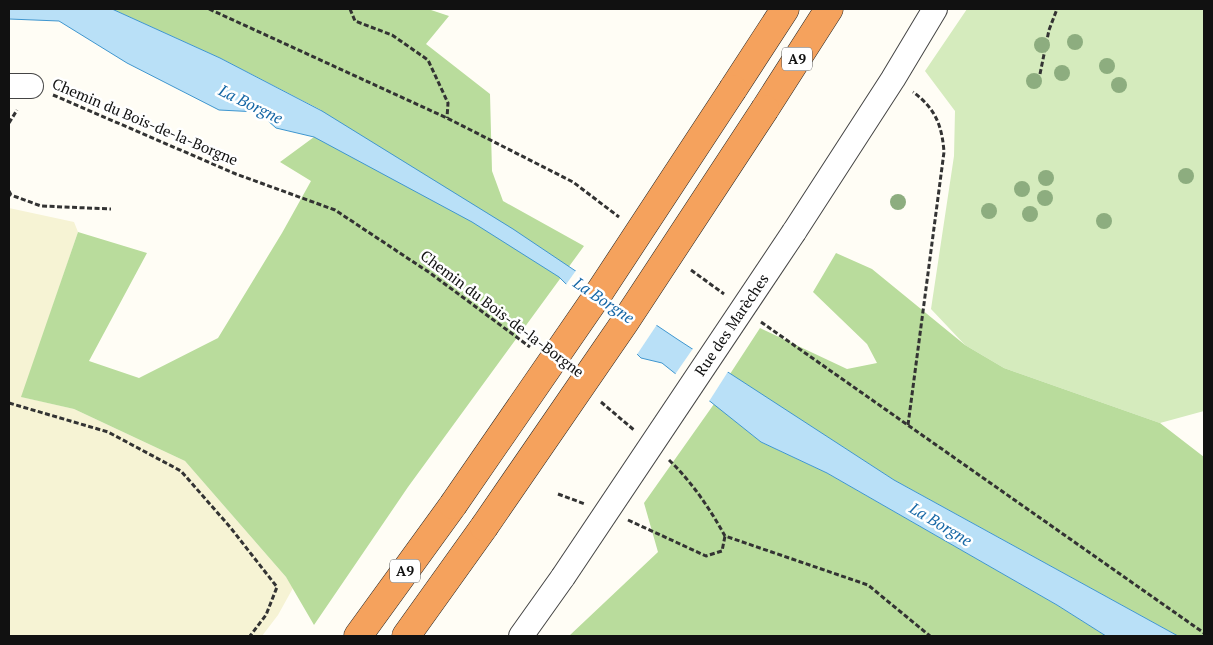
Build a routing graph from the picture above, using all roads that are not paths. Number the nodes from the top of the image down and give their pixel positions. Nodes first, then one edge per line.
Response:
1 (785, 9) edge
2 (828, 9) edge
3 (935, 9) edge
4 (358, 636) edge
5 (406, 636) edge
6 (521, 636) edge

1 - 4 highway, A9, bridge
2 - 5 highway, A9, bridge
3 - 6 street, Rue des Marèches, bridge

